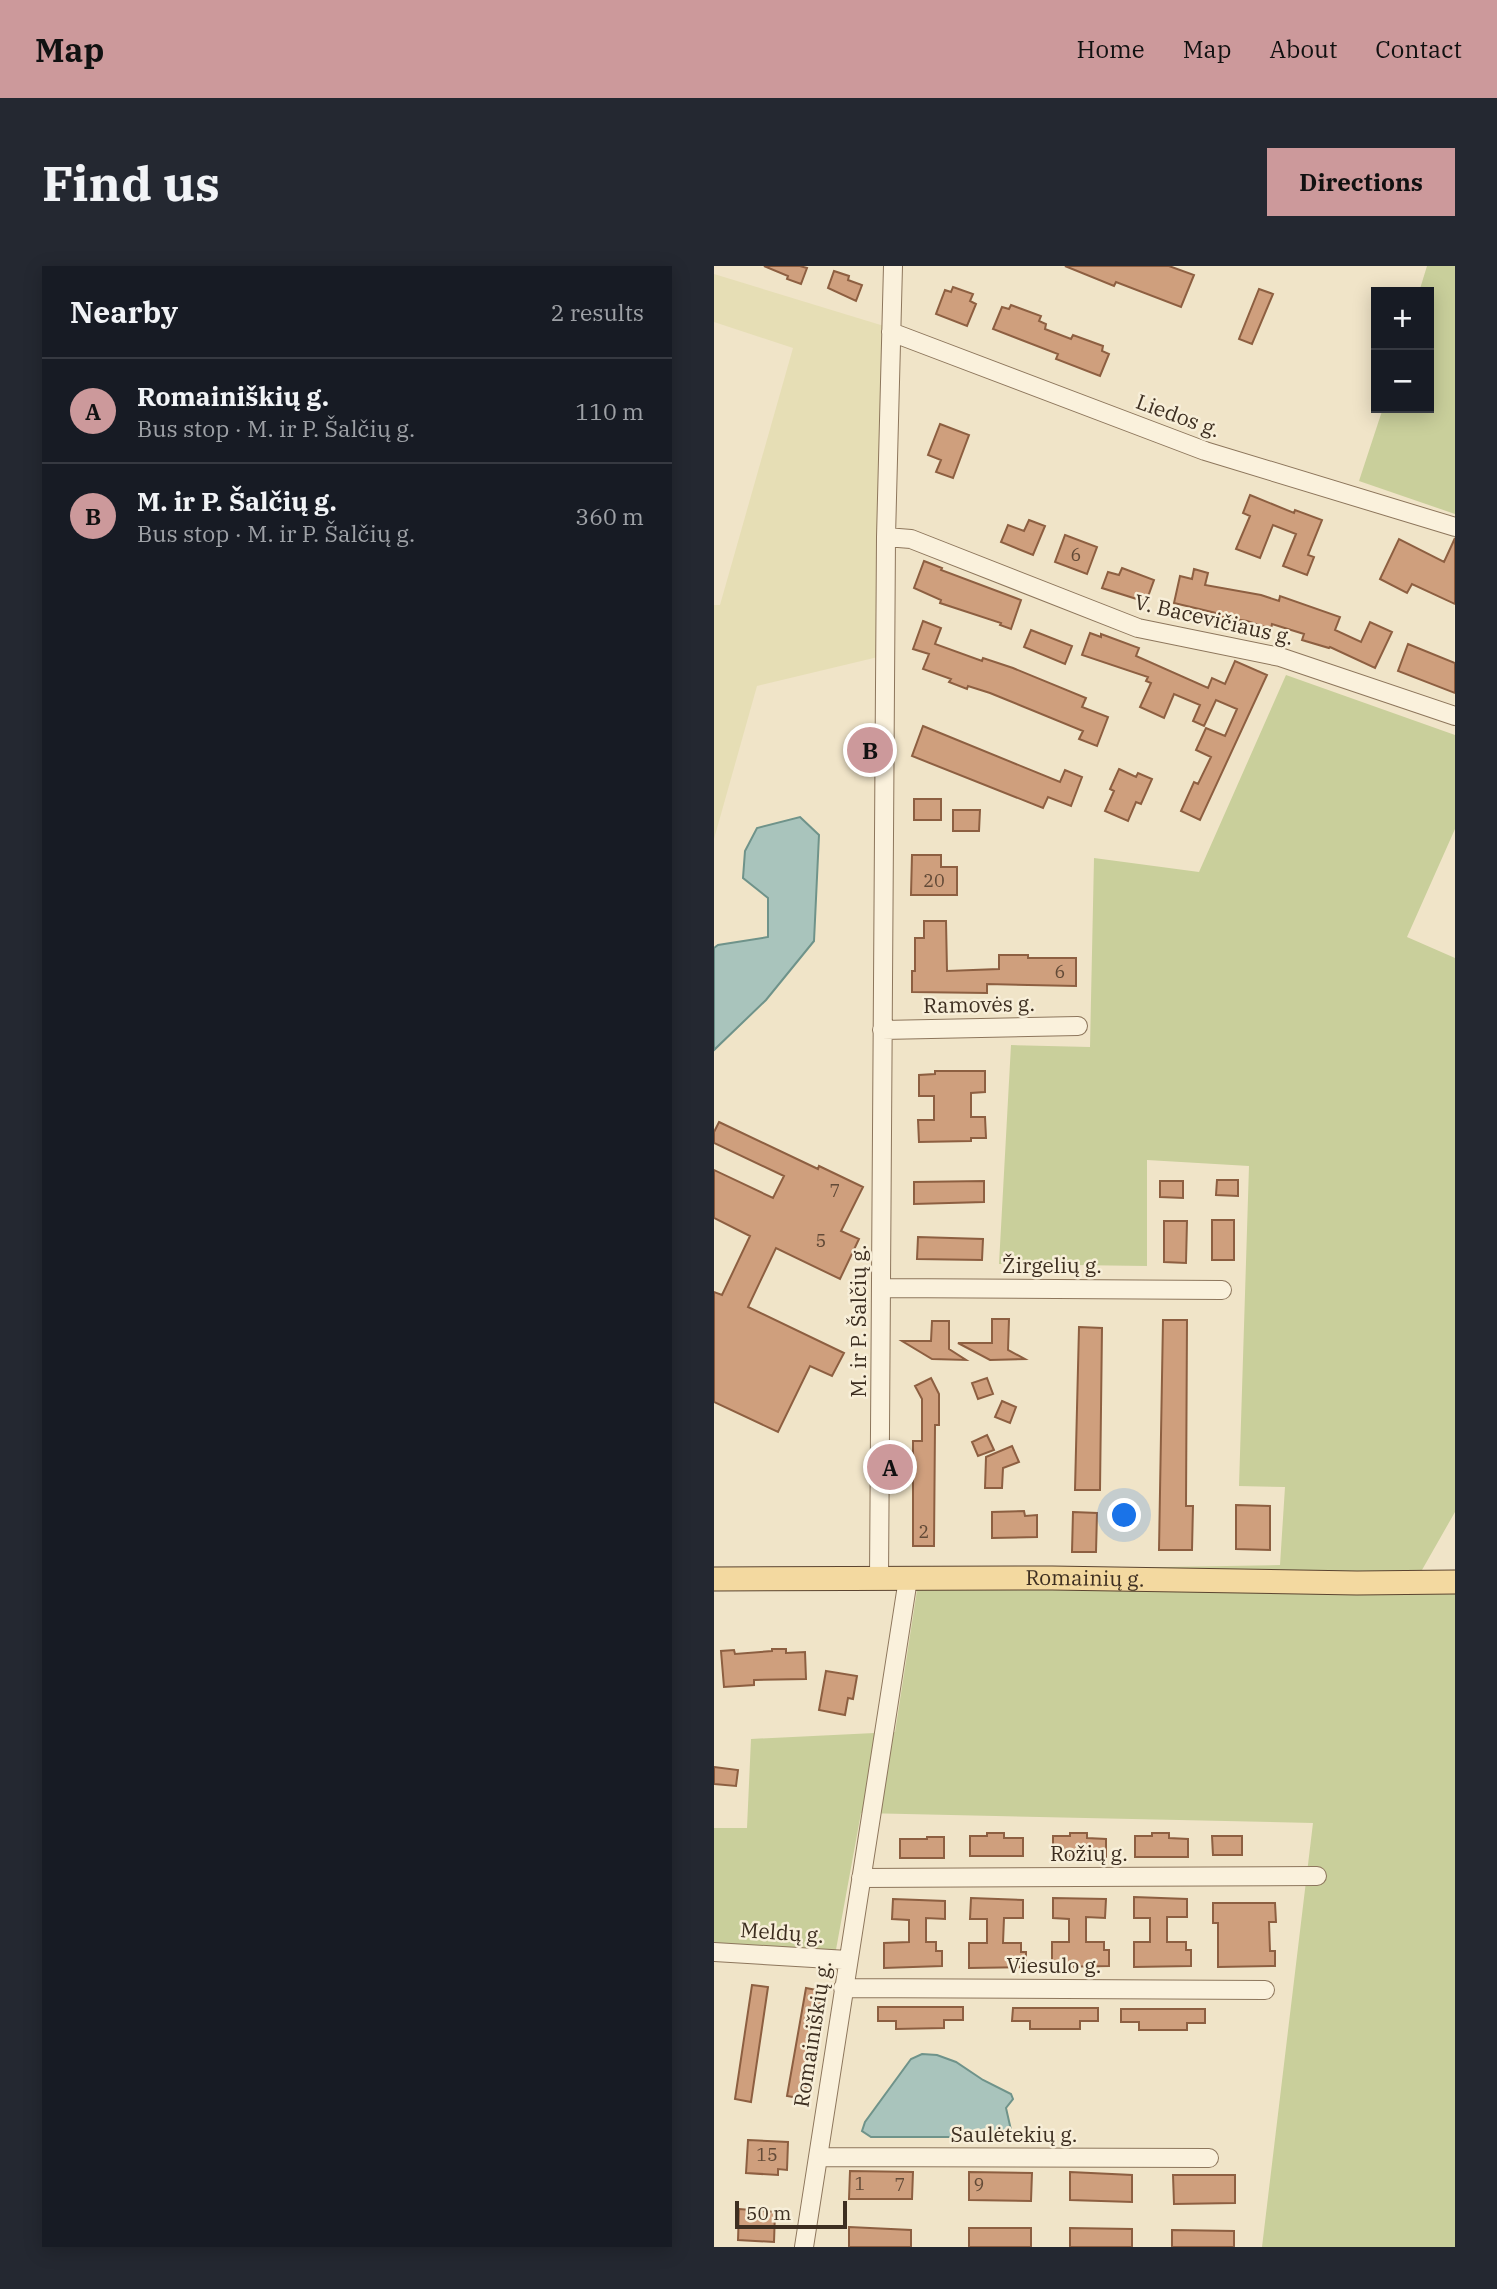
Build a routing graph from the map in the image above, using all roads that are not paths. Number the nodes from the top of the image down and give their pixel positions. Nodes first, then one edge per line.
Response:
1 (893, 266) edge
2 (891, 332) junction
3 (1455, 527) edge
4 (886, 537) junction
5 (1455, 716) edge
6 (1078, 1026) dead end
7 (882, 1030) junction
8 (883, 1288) junction
9 (1222, 1290) dead end
10 (714, 1579) edge
11 (879, 1579) junction
12 (908, 1579) junction
13 (1455, 1582) edge
14 (1317, 1876) dead end
15 (861, 1878) junction
16 (714, 1952) edge
17 (847, 1960) junction
18 (843, 1988) junction
19 (1265, 1990) dead end
20 (818, 2157) junction
21 (1209, 2158) dead end
22 (804, 2247) edge

1 - 2 street, M. ir P. Šalčių g.
2 - 3 street, Liedos g.
2 - 4 street, M. ir P. Šalčių g.
4 - 5 street, V. Bacevičiaus g.
4 - 7 street, M. ir P. Šalčių g.
6 - 7 street, Ramovės g.
7 - 8 street, M. ir P. Šalčių g.
8 - 9 street, Žirgelių g.
8 - 11 street, M. ir P. Šalčių g.
10 - 11 main road, Romainių g.
11 - 12 main road, Romainių g.
12 - 13 main road, Romainių g.
12 - 15 street, Romainiškių g.
14 - 15 street, Rožių g.
15 - 17 street, Romainiškių g.
16 - 17 street, Meldų g.
17 - 18 street, Romainiškių g.
18 - 19 street, Viesulo g.
18 - 20 street, Romainiškių g.
20 - 21 street, Saulėtekių g.
20 - 22 street, Romainiškių g.

